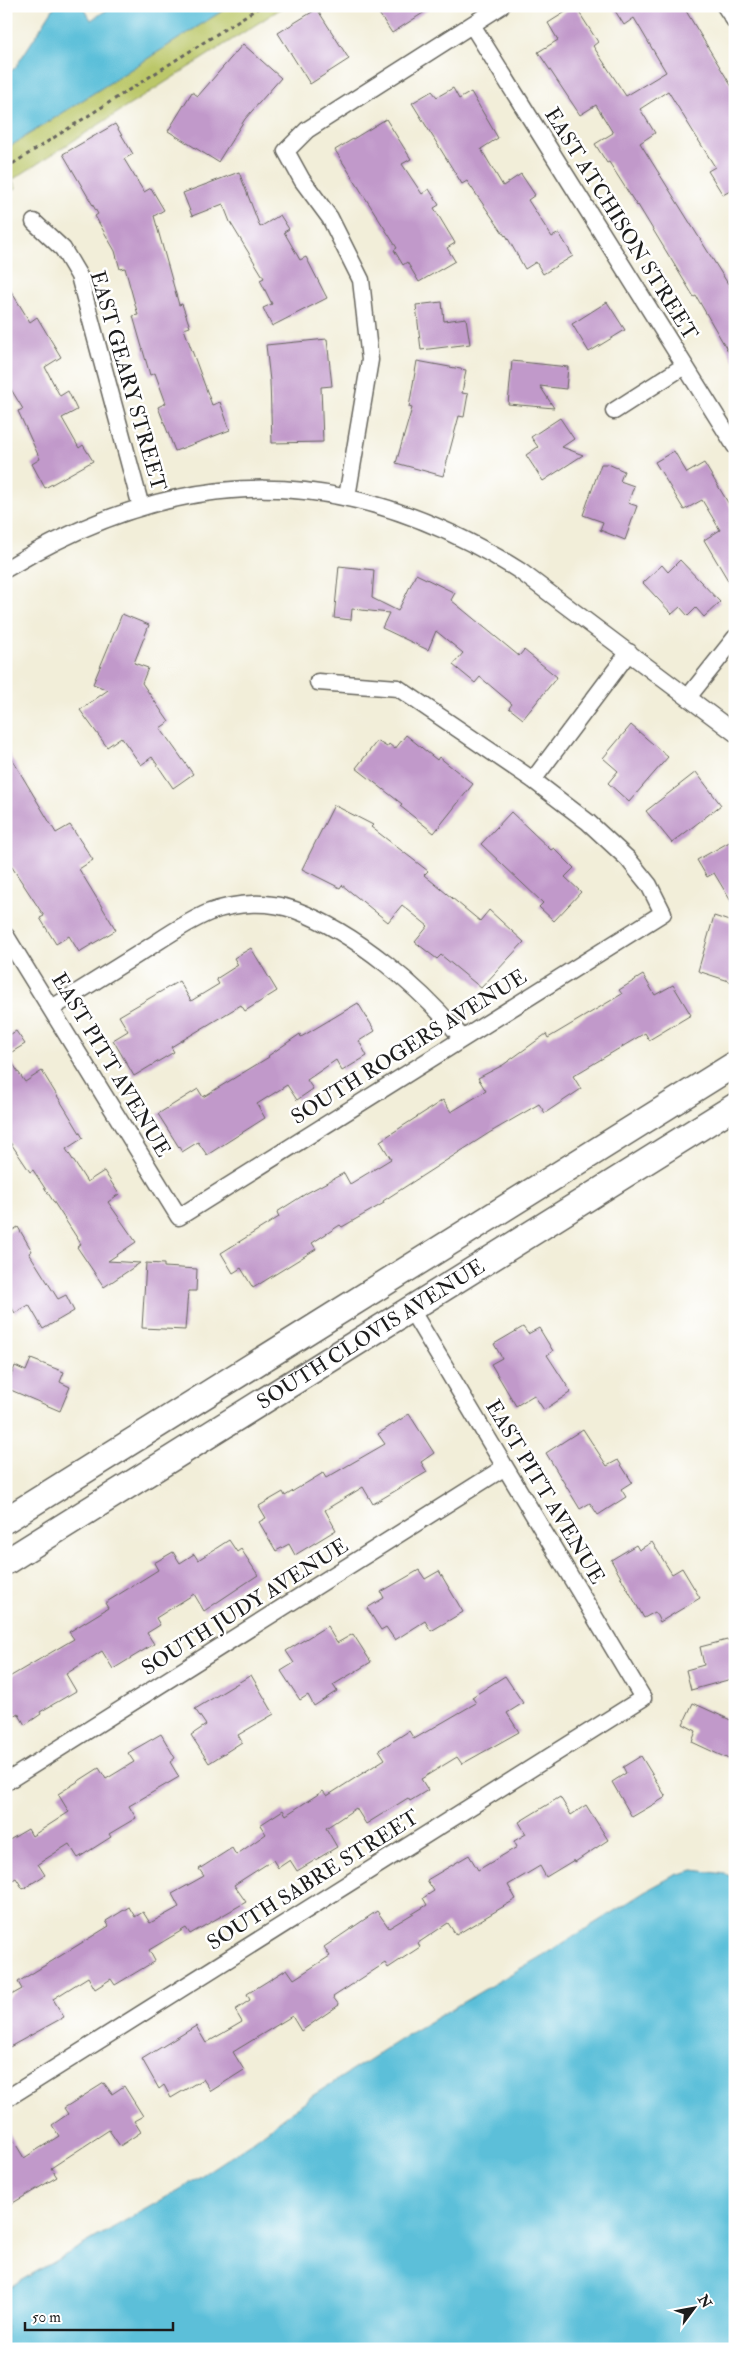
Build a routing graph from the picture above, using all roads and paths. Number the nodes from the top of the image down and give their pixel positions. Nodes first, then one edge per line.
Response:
1 (261, 6) edge
2 (500, 6) edge
3 (725, 6) edge
4 (735, 21) edge
5 (472, 25) junction
6 (6, 168) edge
7 (34, 222) dead end
8 (684, 366) junction
9 (614, 412) dead end
10 (735, 446) edge
11 (347, 497) junction
12 (141, 507) junction
13 (6, 569) edge
14 (735, 638) edge
15 (629, 652) junction
16 (318, 682) dead end
17 (688, 696) junction
18 (735, 733) edge
19 (534, 780) junction
20 (6, 936) edge
21 (52, 1008) junction
22 (462, 1038) junction
23 (735, 1064) edge
24 (735, 1106) edge
25 (556, 1175) junction
26 (179, 1217) joint
27 (410, 1308) junction
28 (505, 1467) junction
29 (6, 1520) edge
30 (6, 1562) edge
31 (643, 1698) joint
32 (6, 1782) edge
33 (6, 2098) edge

1 - 6 path
2 - 5 street
3 - 4 street
5 - 8 street, EAST ATCHISON STREET
5 - 11 street
7 - 12 street, EAST GEARY STREET
8 - 9 street
8 - 10 street, EAST ATCHISON STREET
11 - 12 street
11 - 15 street
12 - 13 street
14 - 17 street
15 - 17 street
15 - 19 street
16 - 19 street
17 - 18 street
19 - 22 street, SOUTH ROGERS AVENUE
20 - 21 street, EAST PITT AVENUE
21 - 22 street
21 - 26 street, EAST PITT AVENUE
22 - 26 street, SOUTH ROGERS AVENUE
23 - 25 main road, SOUTH CLOVIS AVENUE
24 - 27 main road, SOUTH CLOVIS AVENUE
25 - 27 main road
25 - 29 main road, SOUTH CLOVIS AVENUE
27 - 28 street, EAST PITT AVENUE
27 - 30 main road, SOUTH CLOVIS AVENUE
28 - 31 street, EAST PITT AVENUE
28 - 32 street, SOUTH JUDY AVENUE
31 - 33 street, SOUTH SABRE STREET

